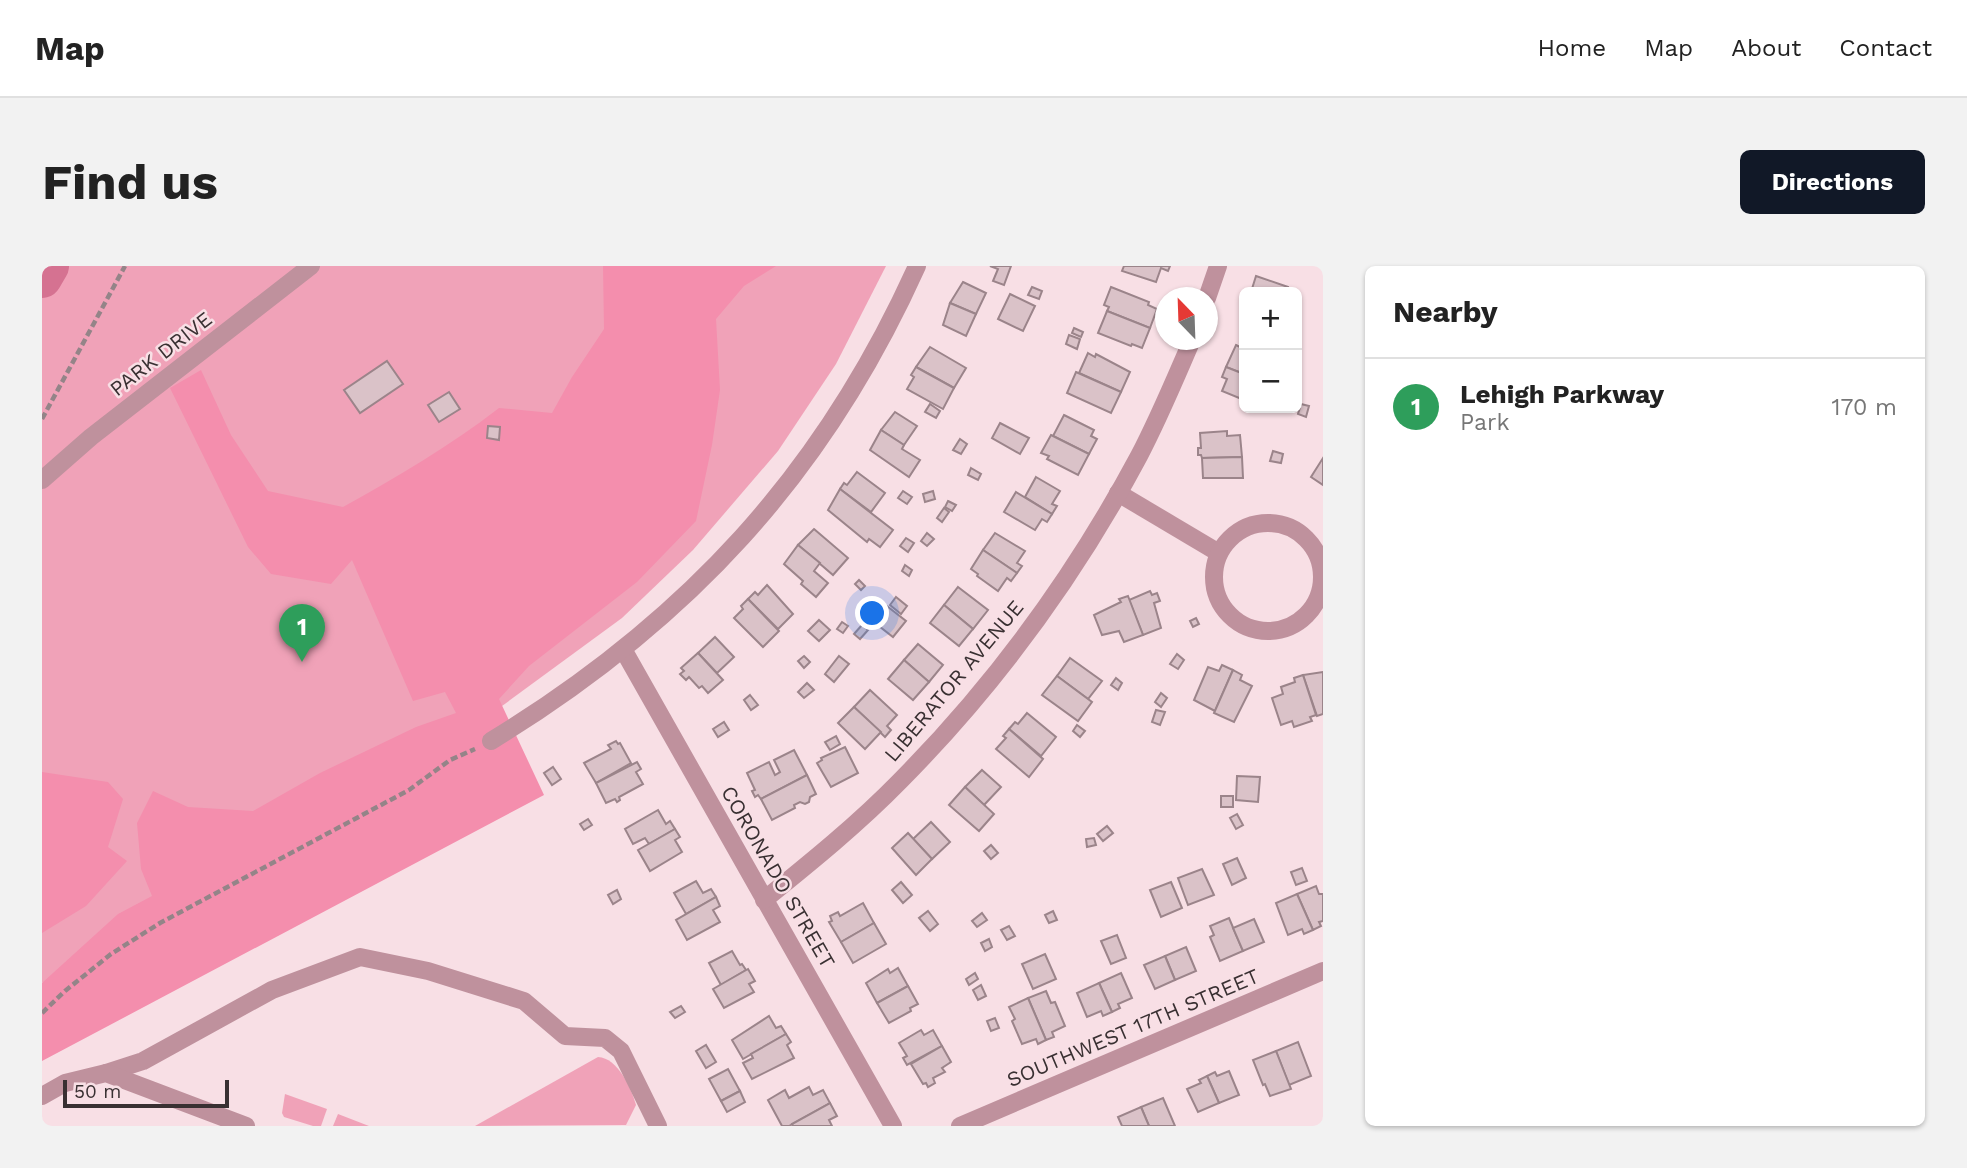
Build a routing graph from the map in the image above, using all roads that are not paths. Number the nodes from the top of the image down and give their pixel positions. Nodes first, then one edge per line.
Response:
1 (311, 266) edge
2 (917, 266) edge
3 (1219, 266) edge
4 (1211, 287) edge
5 (1188, 350) edge
6 (42, 480) edge
7 (1118, 493) junction
8 (1219, 553) junction
9 (624, 651) junction
10 (491, 741) road end
11 (764, 900) junction
12 (1323, 971) edge
13 (106, 1073) junction
14 (42, 1096) edge
15 (650, 1121) edge
16 (246, 1126) edge
17 (893, 1126) edge
18 (960, 1126) edge

1 - 6 street, PARK DRIVE
2 - 9 street
3 - 4 street
5 - 7 street, LIBERATOR AVENUE
7 - 8 street
7 - 11 street, LIBERATOR AVENUE
8 - 8 street
9 - 10 street
9 - 11 street, CORONADO STREET
11 - 17 street, CORONADO STREET
12 - 18 street, SOUTHWEST 17TH STREET
13 - 14 street
13 - 15 street
13 - 16 street

